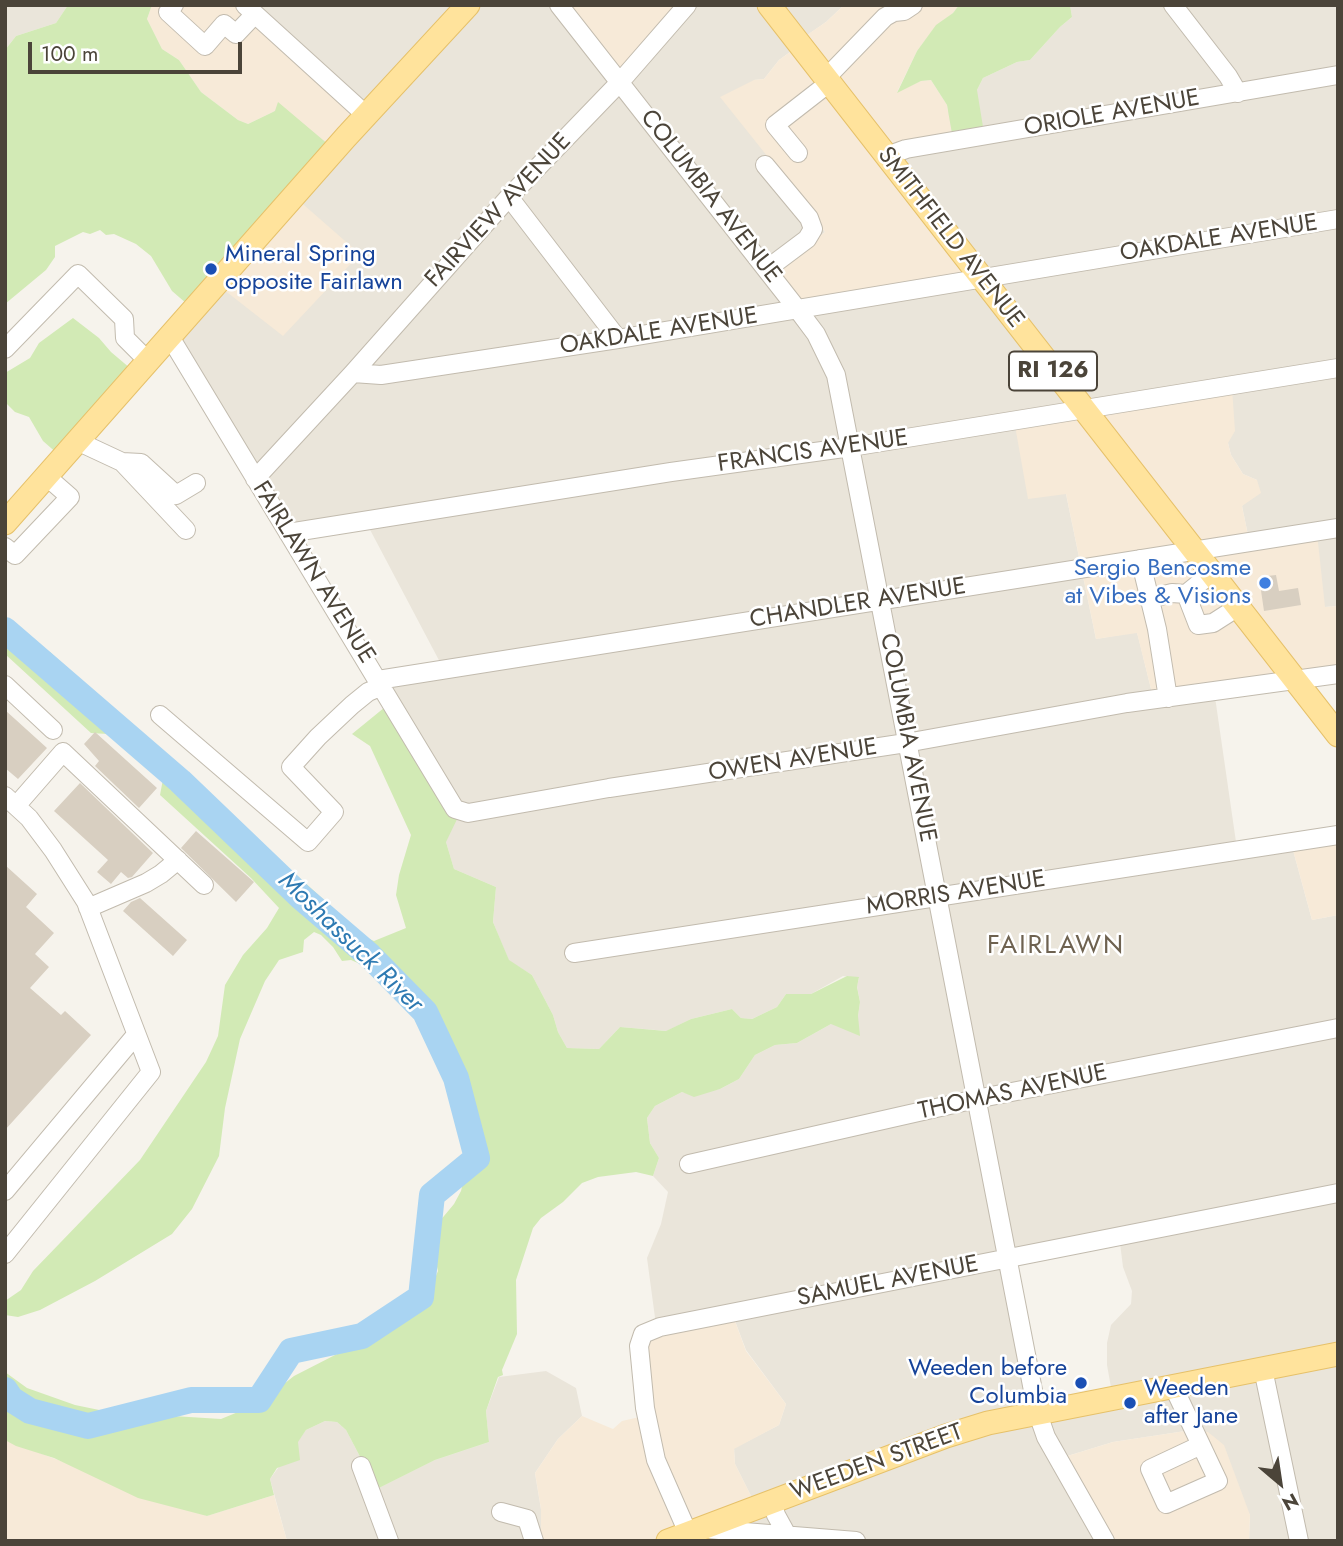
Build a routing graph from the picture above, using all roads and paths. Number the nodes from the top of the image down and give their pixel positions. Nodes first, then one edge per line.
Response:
1 (174, 5) edge
2 (468, 5) edge
3 (559, 5) edge
4 (687, 5) edge
5 (769, 5) edge
6 (913, 5) edge
7 (1173, 5) edge
8 (249, 8) edge
9 (1338, 75) edge
10 (828, 80) junction
11 (620, 82) junction
12 (1238, 93) junction
13 (366, 115) junction
14 (798, 153) dead end
15 (887, 156) junction
16 (765, 165) dead end
17 (509, 197) junction
18 (1338, 219) edge
19 (766, 269) junction
20 (980, 279) junction
21 (798, 310) junction
22 (170, 337) junction
23 (618, 339) junction
24 (5, 349) edge
25 (148, 361) junction
26 (1338, 368) edge
27 (353, 373) junction
28 (1083, 410) junction
29 (77, 441) junction
30 (851, 447) junction
31 (122, 462) junction
32 (46, 476) junction
33 (255, 479) junction
34 (196, 483) dead end
35 (5, 523) edge
36 (1338, 528) edge
37 (186, 530) dead end
38 (288, 533) junction
39 (1194, 550) junction
40 (10, 551) edge
41 (1140, 559) junction
42 (1212, 573) junction
43 (1186, 594) junction
44 (1148, 599) junction
45 (881, 601) junction
46 (1238, 607) junction
47 (1338, 674) edge
48 (1296, 681) junction
49 (380, 683) junction
50 (5, 685) edge
51 (1168, 698) junction
52 (160, 715) dead end
53 (53, 730) dead end
54 (1338, 735) edge
55 (906, 743) junction
56 (11, 801) edge
57 (455, 809) joint
58 (1338, 835) edge
59 (178, 860) junction
60 (204, 885) dead end
61 (938, 896) junction
62 (88, 908) junction
63 (574, 953) dead end
64 (1338, 1028) edge
65 (135, 1036) junction
66 (976, 1099) junction
67 (690, 1164) dead end
68 (5, 1191) edge
69 (1338, 1193) edge
70 (5, 1254) edge
71 (1008, 1259) junction
72 (1338, 1354) edge
73 (1263, 1369) junction
74 (1173, 1385) junction
75 (1037, 1411) junction
76 (1201, 1445) dead end
77 (361, 1466) dead end
78 (772, 1502) junction
79 (502, 1512) dead end
80 (685, 1534) edge
81 (777, 1537) edge
82 (389, 1541) edge
83 (534, 1541) edge
84 (856, 1541) edge
85 (1105, 1541) edge
86 (1299, 1541) edge

1 - 8 street
2 - 13 main road
3 - 11 street, COLUMBIA AVENUE
4 - 11 street, FAIRVIEW AVENUE
5 - 10 main road, SMITHFIELD AVENUE / RI 126
6 - 10 street
7 - 12 street
8 - 13 street
9 - 12 street, ORIOLE AVENUE
10 - 14 street
10 - 15 main road, SMITHFIELD AVENUE / RI 126
11 - 17 street, FAIRVIEW AVENUE
11 - 19 street, COLUMBIA AVENUE
12 - 15 street, ORIOLE AVENUE
13 - 22 main road
15 - 20 main road, SMITHFIELD AVENUE / RI 126
16 - 19 street
17 - 23 street
17 - 27 street, FAIRVIEW AVENUE
18 - 20 street, OAKDALE AVENUE
19 - 21 street, COLUMBIA AVENUE
20 - 21 street, OAKDALE AVENUE
20 - 28 main road, SMITHFIELD AVENUE / RI 126
21 - 23 street, OAKDALE AVENUE
21 - 30 street, COLUMBIA AVENUE
22 - 25 main road
22 - 33 street, FAIRLAWN AVENUE
23 - 27 street, OAKDALE AVENUE
24 - 25 street
25 - 29 main road
26 - 28 street, FRANCIS AVENUE
27 - 33 street, FAIRVIEW AVENUE
28 - 30 street, FRANCIS AVENUE
28 - 39 main road, SMITHFIELD AVENUE / RI 126
29 - 31 street
29 - 32 main road
30 - 38 street, FRANCIS AVENUE
30 - 45 street, COLUMBIA AVENUE
31 - 34 street
31 - 37 street
32 - 35 main road
32 - 40 street
33 - 38 street, FAIRLAWN AVENUE
36 - 39 street, CHANDLER AVENUE
38 - 49 street, FAIRLAWN AVENUE
39 - 41 street, CHANDLER AVENUE
39 - 42 main road, SMITHFIELD AVENUE / RI 126
41 - 44 street
41 - 45 street, CHANDLER AVENUE
42 - 43 street
42 - 46 main road, SMITHFIELD AVENUE / RI 126
43 - 44 street
43 - 46 street
44 - 51 street
45 - 49 street, CHANDLER AVENUE
45 - 55 street, COLUMBIA AVENUE
46 - 48 main road, SMITHFIELD AVENUE / RI 126
47 - 48 street, OWEN AVENUE
48 - 51 street, OWEN AVENUE
48 - 54 main road, SMITHFIELD AVENUE / RI 126
49 - 52 street
49 - 57 street, FAIRLAWN AVENUE
50 - 53 street
51 - 55 street, OWEN AVENUE
55 - 57 street, OWEN AVENUE
55 - 61 street, COLUMBIA AVENUE
56 - 59 street
56 - 62 street
58 - 61 street, MORRIS AVENUE
59 - 60 street
59 - 62 street
61 - 63 street, MORRIS AVENUE
61 - 66 street, COLUMBIA AVENUE
62 - 65 street
64 - 66 street, THOMAS AVENUE
65 - 68 street
65 - 70 street
66 - 67 street, THOMAS AVENUE
66 - 71 street, COLUMBIA AVENUE
69 - 71 street, SAMUEL AVENUE
71 - 75 street, COLUMBIA AVENUE
71 - 80 street, SAMUEL AVENUE
72 - 73 main road, WEEDEN STREET
73 - 74 main road, WEEDEN STREET
73 - 86 street
74 - 75 main road, WEEDEN STREET
74 - 76 street
75 - 78 main road, WEEDEN STREET
75 - 85 street, COLUMBIA AVENUE
77 - 82 street
78 - 80 main road, WEEDEN STREET
78 - 81 street
79 - 83 street
80 - 81 street
81 - 84 street

